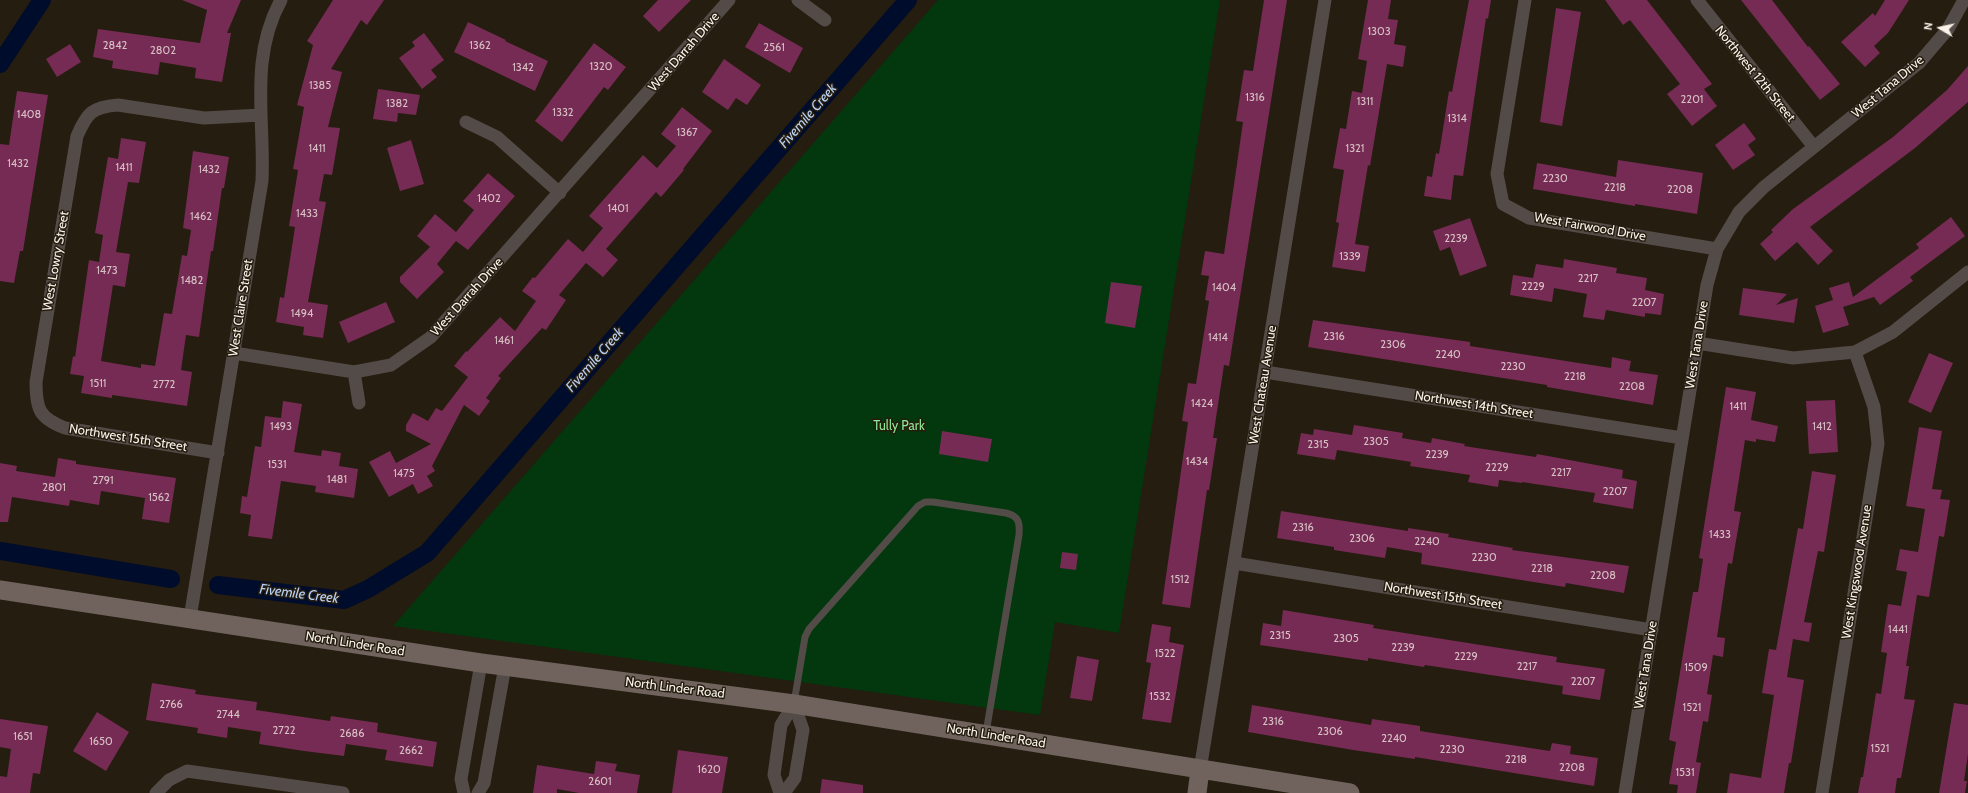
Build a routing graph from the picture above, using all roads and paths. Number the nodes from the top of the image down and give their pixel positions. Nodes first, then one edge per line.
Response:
1 (281, 0) edge
2 (729, 0) edge
3 (798, 0) edge
4 (1324, 0) edge
5 (1525, 0) edge
6 (1697, 0) edge
7 (1964, 0) edge
8 (825, 20) dead end
9 (261, 116) junction
10 (466, 122) dead end
11 (1814, 147) junction
12 (560, 193) junction
13 (1717, 249) junction
14 (1968, 272) edge
15 (1697, 343) junction
16 (1855, 352) junction
17 (234, 353) junction
18 (354, 372) junction
19 (1265, 372) junction
20 (359, 403) dead end
21 (41, 415) joint
22 (1682, 438) junction
23 (218, 453) junction
24 (1234, 563) junction
25 (0, 590) edge
26 (190, 618) junction
27 (1652, 630) junction
28 (481, 663) junction
29 (505, 666) junction
30 (794, 704) junction
31 (986, 734) junction
32 (1200, 770) junction
33 (156, 793) edge
34 (344, 793) edge
35 (464, 793) edge
36 (478, 793) edge
37 (780, 793) edge
38 (784, 793) edge
39 (1197, 793) edge
40 (1350, 793) edge
41 (1626, 793) edge
42 (1822, 793) edge

1 - 9 street, West Claire Street
2 - 12 street, West Darrah Drive
3 - 8 street
4 - 19 street, West Chateau Avenue
5 - 13 street, West Fairwood Drive
6 - 11 street, Northwest 12th Street
7 - 11 street, West Tana Drive
9 - 17 street, West Claire Street
9 - 21 street, West Lowry Street
10 - 12 street
11 - 13 street, West Tana Drive
12 - 18 street, West Darrah Drive
13 - 15 street, West Tana Drive
14 - 16 street
15 - 16 street
15 - 22 street, West Tana Drive
16 - 42 street, West Kingswood Avenue
17 - 18 street, West Darrah Drive
17 - 23 street, West Claire Street
18 - 20 street
19 - 22 street, Northwest 14th Street
19 - 24 street, West Chateau Avenue
21 - 23 street, Northwest 15th Street
22 - 27 street, West Tana Drive
23 - 26 street, West Claire Street
24 - 27 street, Northwest 15th Street
24 - 32 street, West Chateau Avenue
25 - 26 main road, North Linder Road
26 - 28 main road, North Linder Road
27 - 41 street, West Tana Drive
28 - 29 main road, North Linder Road
28 - 35 street
29 - 30 main road, North Linder Road
29 - 36 street
30 - 31 main road, North Linder Road
30 - 31 lane
30 - 37 street
30 - 38 street
31 - 32 main road, North Linder Road
32 - 39 main road
32 - 40 main road, North Linder Road
33 - 34 street

